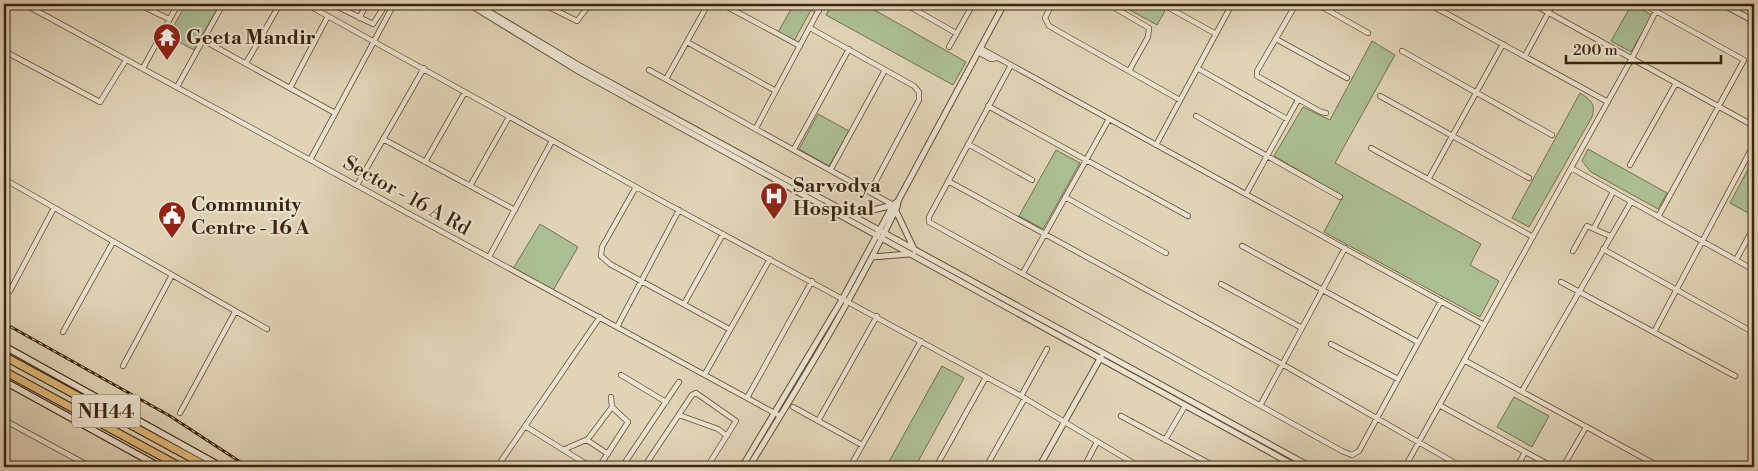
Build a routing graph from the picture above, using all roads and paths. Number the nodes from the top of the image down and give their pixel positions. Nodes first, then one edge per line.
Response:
1 (6, 4) edge
2 (24, 4) edge
3 (138, 4) edge
4 (178, 4) edge
5 (223, 4) edge
6 (280, 4) edge
7 (306, 4) edge
8 (332, 4) edge
9 (367, 4) edge
10 (386, 4) edge
11 (394, 4) edge
12 (469, 4) edge
13 (476, 4) edge
14 (543, 4) edge
15 (590, 4) edge
16 (708, 4) edge
17 (722, 4) edge
18 (806, 4) edge
19 (822, 4) edge
20 (905, 4) edge
21 (973, 4) edge
22 (1004, 4) edge
23 (1052, 4) edge
24 (1108, 4) edge
25 (1162, 4) edge
26 (1232, 4) edge
27 (1296, 4) edge
28 (1317, 4) edge
29 (1429, 4) edge
30 (1533, 4) edge
31 (1553, 4) edge
32 (1643, 4) edge
33 (1722, 4) edge
34 (315, 6) edge
35 (1172, 6) edge
36 (4, 9) edge
37 (819, 11) junction
38 (1656, 11) junction
39 (1548, 12) junction
40 (328, 16) junction
41 (359, 18) junction
42 (169, 19) junction
43 (1754, 21) edge
44 (810, 28) junction
45 (956, 33) junction
46 (1216, 34) junction
47 (1368, 34) dead end
48 (1276, 39) junction
49 (203, 40) junction
50 (374, 41) junction
51 (687, 42) junction
52 (1503, 44) junction
53 (800, 46) junction
54 (949, 47) dead end
55 (849, 49) junction
56 (979, 50) junction
57 (1402, 50) dead end
58 (4, 51) edge
59 (1524, 56) junction
60 (1632, 58) junction
61 (126, 60) junction
62 (246, 63) junction
63 (1011, 65) junction
64 (142, 68) junction
65 (424, 68) junction
66 (1197, 68) junction
67 (649, 70) dead end
68 (885, 70) junction
69 (1129, 71) junction
70 (1347, 78) dead end
71 (666, 79) junction
72 (1676, 83) junction
73 (177, 87) junction
74 (290, 88) junction
75 (776, 91) junction
76 (464, 92) junction
77 (1477, 94) junction
78 (1380, 96) dead end
79 (1180, 100) junction
80 (1298, 100) junction
81 (1608, 102) junction
82 (988, 106) junction
83 (1719, 106) junction
84 (1326, 112) dead end
85 (335, 113) junction
86 (1196, 116) dead end
87 (509, 117) junction
88 (1109, 119) junction
89 (1287, 119) junction
90 (1754, 126) edge
91 (756, 128) junction
92 (1552, 135) dead end
93 (1452, 136) junction
94 (383, 139) junction
95 (552, 141) junction
96 (968, 144) junction
97 (1754, 144) edge
98 (1156, 145) junction
99 (1371, 148) dead end
100 (794, 149) junction
101 (1267, 156) junction
102 (310, 160) junction
103 (1086, 160) junction
104 (426, 162) junction
105 (1630, 165) dead end
106 (1571, 168) junction
107 (831, 169) junction
108 (1429, 178) junction
109 (1529, 178) dead end
110 (4, 179) edge
111 (1032, 180) dead end
112 (948, 181) junction
113 (357, 185) junction
114 (470, 186) junction
115 (636, 187) junction
116 (870, 192) junction
117 (1613, 192) junction
118 (1246, 194) junction
119 (1340, 197) dead end
120 (1065, 198) junction
121 (1631, 202) junction
122 (896, 206) junction
123 (54, 208) junction
124 (515, 210) junction
125 (679, 210) junction
126 (853, 215) junction
127 (1188, 216) dead end
128 (1658, 217) junction
129 (1754, 227) edge
130 (1594, 228) junction
131 (881, 232) junction
132 (723, 234) junction
133 (1045, 235) junction
134 (1533, 236) junction
135 (1610, 236) junction
136 (879, 238) junction
137 (1701, 240) junction
138 (113, 242) junction
139 (1242, 246) dead end
140 (1345, 248) junction
141 (1603, 249) junction
142 (915, 251) junction
143 (1573, 251) dead end
144 (909, 254) junction
145 (1166, 254) dead end
146 (489, 257) junction
147 (872, 257) junction
148 (770, 259) junction
149 (1736, 260) junction
150 (1754, 270) edge
151 (1023, 273) junction
152 (172, 275) junction
153 (640, 280) junction
154 (812, 281) junction
155 (1561, 282) dead end
156 (1221, 284) dead end
157 (1677, 289) junction
158 (981, 290) junction
159 (1323, 291) junction
160 (1579, 291) junction
161 (10, 292) dead end
162 (845, 299) junction
163 (1440, 301) junction
164 (684, 304) junction
165 (235, 312) junction
166 (1033, 314) junction
167 (877, 316) junction
168 (600, 317) junction
169 (1030, 320) junction
170 (1484, 325) junction
171 (617, 327) junction
172 (1302, 328) junction
173 (729, 329) junction
174 (267, 330) dead end
175 (1749, 330) dead end
176 (63, 332) dead end
177 (1654, 332) junction
178 (921, 341) junction
179 (1418, 342) junction
180 (1331, 344) dead end
181 (4, 346) edge
182 (1047, 349) dead end
183 (1103, 353) junction
184 (4, 356) edge
185 (1100, 359) junction
186 (1464, 360) junction
187 (1282, 364) junction
188 (123, 366) dead end
189 (4, 370) edge
190 (1140, 373) junction
191 (705, 374) junction
192 (622, 375) dead end
193 (1735, 376) dead end
194 (986, 377) junction
195 (1137, 379) junction
196 (1398, 379) junction
197 (4, 381) edge
198 (679, 382) dead end
199 (1522, 391) junction
200 (1023, 397) junction
201 (611, 398) dead end
202 (747, 398) junction
203 (666, 402) junction
204 (1261, 404) junction
205 (1439, 404) junction
206 (612, 406) junction
207 (1185, 406) junction
208 (793, 408) dead end
209 (180, 413) dead end
210 (778, 414) junction
211 (679, 415) junction
212 (1121, 416) dead end
213 (1377, 418) junction
214 (4, 420) edge
215 (818, 421) junction
216 (1064, 422) junction
217 (525, 426) junction
218 (1586, 427) junction
219 (727, 436) junction
220 (586, 440) junction
221 (1166, 440) junction
222 (1098, 442) junction
223 (1418, 442) junction
224 (862, 445) junction
225 (563, 450) junction
226 (1525, 452) junction
227 (608, 454) junction
228 (1127, 460) junction
229 (80, 461) junction
230 (78, 467) edge
231 (91, 467) edge
232 (160, 467) edge
233 (181, 467) edge
234 (208, 467) edge
235 (222, 467) edge
236 (497, 467) edge
237 (591, 467) edge
238 (599, 467) edge
239 (622, 467) edge
240 (644, 467) edge
241 (707, 467) edge
242 (742, 467) edge
243 (749, 467) edge
244 (850, 467) edge
245 (936, 467) edge
246 (986, 467) edge
247 (1039, 467) edge
248 (1084, 467) edge
249 (1122, 467) edge
250 (1140, 467) edge
251 (1216, 467) edge
252 (1298, 467) edge
253 (1311, 467) edge
254 (1405, 467) edge
255 (1462, 467) edge
256 (1516, 467) edge
257 (1553, 467) edge
258 (1563, 467) edge
259 (1660, 467) edge

1 - 36 street
2 - 61 street, Sector - 16 A Rd
3 - 42 street
4 - 42 street
5 - 49 street
6 - 62 street
7 - 34 street
8 - 41 street
9 - 41 street
10 - 41 street
11 - 50 street
12 - 136 street
13 - 126 street
14 - 15 street
16 - 51 street
17 - 53 street
18 - 37 street
19 - 37 street
20 - 45 street
21 - 45 street
22 - 56 street
23 - 69 street
24 - 69 street
25 - 35 street
26 - 46 street
27 - 48 street
28 - 47 street
29 - 52 street
30 - 39 street
31 - 39 street
32 - 38 street
33 - 43 street
34 - 40 street
35 - 46 street
37 - 44 street
38 - 60 street
38 - 83 street
39 - 59 street
39 - 60 street
40 - 50 street
40 - 74 street
42 - 64 street
44 - 53 street
44 - 55 street
45 - 54 street
46 - 66 street
48 - 70 street
48 - 80 street
49 - 62 street
49 - 73 street
50 - 65 street
50 - 85 street
51 - 71 street
51 - 75 street
52 - 59 street
52 - 77 street
53 - 75 street
55 - 68 street
55 - 100 street
56 - 63 street
56 - 122 street
57 - 77 street
58 - 61 street
59 - 81 street
60 - 72 street
60 - 81 street
61 - 64 street, Sector - 16 A Rd
62 - 74 street
63 - 82 street
63 - 88 street
64 - 73 street, Sector - 16 A Rd
65 - 76 street
65 - 94 street
66 - 79 street
66 - 89 street
67 - 71 street
68 - 107 street
68 - 116 street
69 - 79 street
71 - 91 street
72 - 83 street
72 - 105 street
73 - 102 street, Sector - 16 A Rd
74 - 85 street
75 - 91 street
76 - 87 street
76 - 104 street
77 - 92 street
77 - 93 street
78 - 93 street
79 - 98 street
80 - 84 street
80 - 89 street
81 - 106 street
82 - 96 street
82 - 103 street
83 - 90 street
83 - 128 street
85 - 102 street
86 - 101 street
87 - 95 street
87 - 114 street
88 - 98 street
88 - 103 street
89 - 101 street
91 - 100 street
93 - 108 street
93 - 109 street
94 - 104 street
94 - 113 street
95 - 115 street
95 - 124 street
96 - 111 street
96 - 112 street
97 - 137 street
98 - 118 street
99 - 108 street
100 - 107 street
101 - 118 street
101 - 119 street
102 - 113 street, Sector - 16 A Rd
103 - 120 street
103 - 127 street
104 - 114 street
106 - 117 street
106 - 134 street
107 - 116 street
108 - 134 street
110 - 123 street
112 - 133 street
112 - 151 street
113 - 146 street, Sector - 16 A Rd
114 - 124 street
115 - 125 street
115 - 153 street
116 - 122 street
117 - 121 street
117 - 130 street
118 - 140 street
120 - 133 street
120 - 145 street
121 - 128 street
121 - 135 street
122 - 126 street
122 - 131 street
122 - 142 street
123 - 138 street
123 - 161 street
124 - 146 street
125 - 132 street
125 - 153 street
126 - 131 street
128 - 137 street
129 - 149 street
130 - 135 street
130 - 143 street
131 - 136 street
131 - 142 street
132 - 148 street
132 - 164 street
133 - 151 street
133 - 187 street
134 - 170 street
135 - 141 street
136 - 144 street
136 - 147 street
136 - 162 street
137 - 149 street
137 - 157 street
138 - 152 street
138 - 176 street
139 - 159 street
140 - 159 street
140 - 163 street
141 - 157 street
141 - 160 street
142 - 158 street
144 - 147 street
144 - 158 street
146 - 168 street, Sector - 16 A Rd
147 - 162 street
148 - 154 street
148 - 173 street
149 - 150 street
151 - 204 street
152 - 165 street
152 - 188 street
153 - 164 street
153 - 171 street
154 - 162 street
154 - 202 street
155 - 160 street
156 - 172 street
157 - 175 street
157 - 177 street
158 - 166 street
158 - 169 street
159 - 172 street
159 - 179 street
160 - 177 street
160 - 199 street
162 - 167 street
162 - 210 street
163 - 170 street
163 - 179 street
164 - 173 street
165 - 174 street
165 - 209 street
166 - 169 street
166 - 183 street
167 - 178 street
167 - 215 street
168 - 171 street, Sector - 16 A Rd
168 - 217 street
169 - 185 street
170 - 186 street
171 - 191 street, Sector - 16 A Rd
172 - 187 street
173 - 191 street
177 - 193 street
178 - 194 street
178 - 224 street
179 - 196 street
180 - 196 street
181 - 235 main road
182 - 200 street
183 - 185 street
183 - 190 street
184 - 234 highway, NH44
185 - 195 street
185 - 216 street
186 - 199 street
186 - 205 street
187 - 204 street
187 - 213 street
189 - 233 highway, NH44
190 - 195 street
190 - 253 street
191 - 202 street, Sector - 16 A Rd
192 - 203 street
194 - 200 street
194 - 245 street
195 - 207 street
196 - 213 street
197 - 232 main road
198 - 203 street
199 - 218 street
200 - 216 street
200 - 246 street
201 - 206 street
202 - 210 street, Sector - 16 A Rd
203 - 239 street
204 - 213 street
205 - 223 street
205 - 226 street
206 - 220 street
206 - 227 street
207 - 221 street
207 - 252 street
208 - 215 street
210 - 242 street
210 - 243 street
211 - 219 street
211 - 219 street
211 - 240 street
212 - 221 street
213 - 223 street
214 - 229 street
215 - 224 street
216 - 222 street
216 - 247 street
217 - 225 street
217 - 236 street
218 - 258 street
218 - 259 street
219 - 241 street
220 - 225 street
220 - 227 street
221 - 251 street
222 - 228 street
222 - 248 street
223 - 254 street
223 - 255 street
224 - 244 street
225 - 237 street
226 - 256 street
226 - 257 street
227 - 238 street
228 - 249 street
228 - 250 street
229 - 230 street
229 - 231 street

